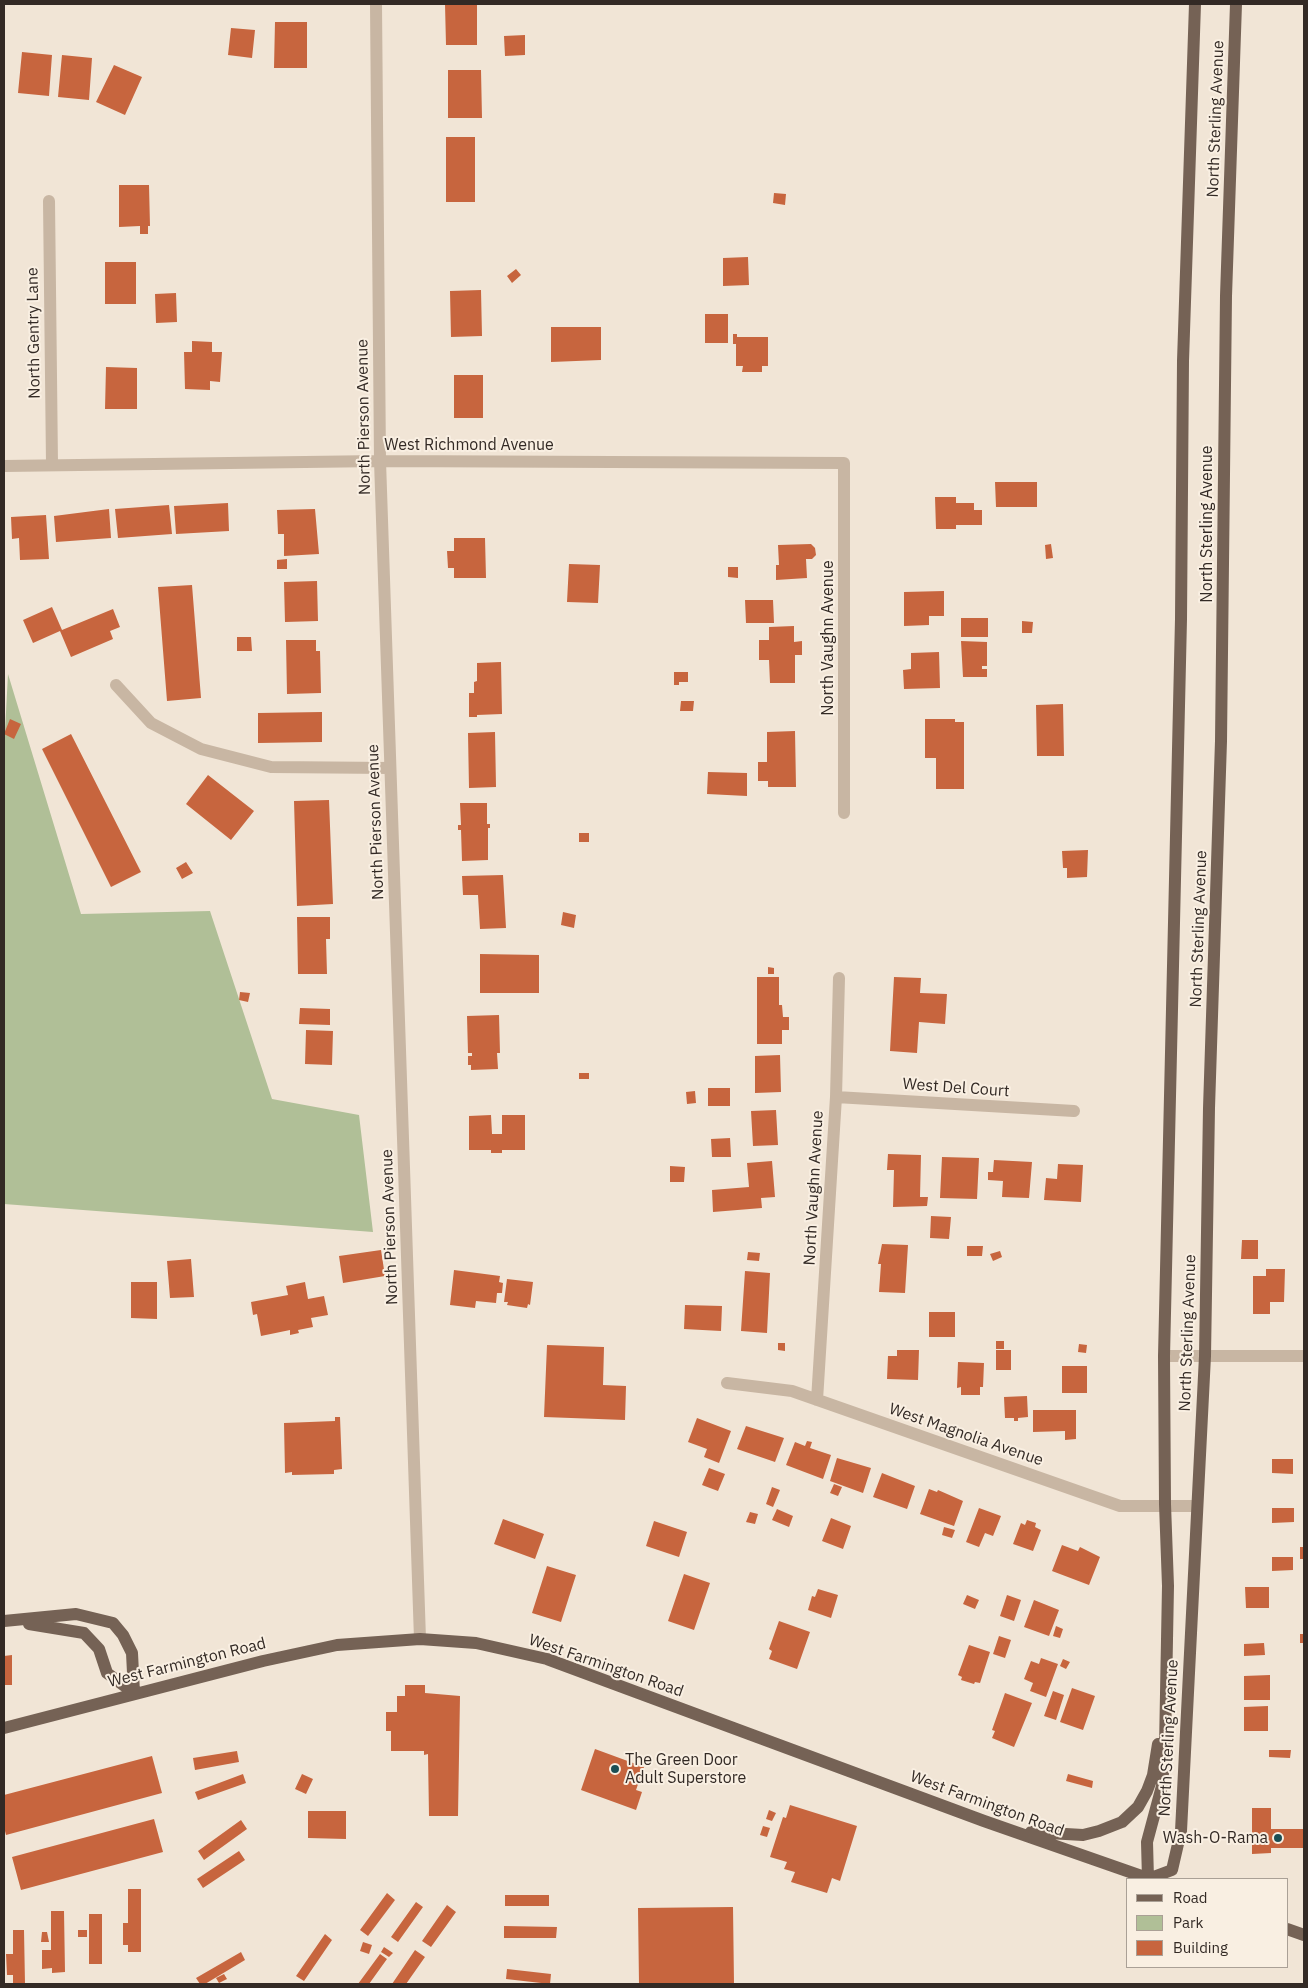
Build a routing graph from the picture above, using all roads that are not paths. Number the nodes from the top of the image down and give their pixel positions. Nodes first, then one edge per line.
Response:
1 (376, 4) edge
2 (1195, 4) edge
3 (1236, 4) edge
4 (49, 200) dead end
5 (380, 461) junction
6 (844, 463) joint
7 (52, 464) junction
8 (4, 466) edge
9 (116, 685) dead end
10 (390, 768) junction
11 (844, 813) dead end
12 (839, 978) dead end
13 (836, 1097) junction
14 (1074, 1111) dead end
15 (1164, 1356) junction
16 (1205, 1356) junction
17 (1304, 1356) edge
18 (727, 1383) dead end
19 (818, 1400) junction
20 (1164, 1504) junction
21 (1196, 1506) junction
22 (6, 1621) edge
23 (1168, 1632) junction
24 (420, 1639) junction
25 (134, 1693) junction
26 (4, 1728) edge
27 (984, 1821) junction
28 (1146, 1878) edge
29 (1149, 1878) edge
30 (1152, 1878) edge
31 (1288, 1929) edge
32 (1304, 1935) edge

1 - 5 street, North Pierson Avenue
2 - 15 main road, North Sterling Avenue
3 - 16 main road, North Sterling Avenue
4 - 7 street, North Gentry Lane
5 - 6 street, West Richmond Avenue
5 - 7 street, West Richmond Avenue
5 - 10 street, North Pierson Avenue
6 - 11 street, North Vaughn Avenue
7 - 8 street, West Richmond Avenue
9 - 10 street
10 - 24 street, North Pierson Avenue
12 - 13 street, North Vaughn Avenue
13 - 14 street, West Del Court
13 - 19 street, North Vaughn Avenue
15 - 16 street
15 - 20 main road, North Sterling Avenue
16 - 17 street
16 - 21 main road, North Sterling Avenue
18 - 19 street, West Magnolia Avenue
19 - 20 street, West Magnolia Avenue
20 - 21 street, West Magnolia Avenue
20 - 23 main road, North Sterling Avenue
21 - 30 main road, North Sterling Avenue
22 - 25 main road
22 - 25 main road
23 - 27 main road
23 - 29 main road, North Sterling Avenue
24 - 25 main road, West Farmington Road
24 - 27 main road, West Farmington Road
25 - 26 main road, West Farmington Road
27 - 28 main road, West Farmington Road
31 - 32 main road

